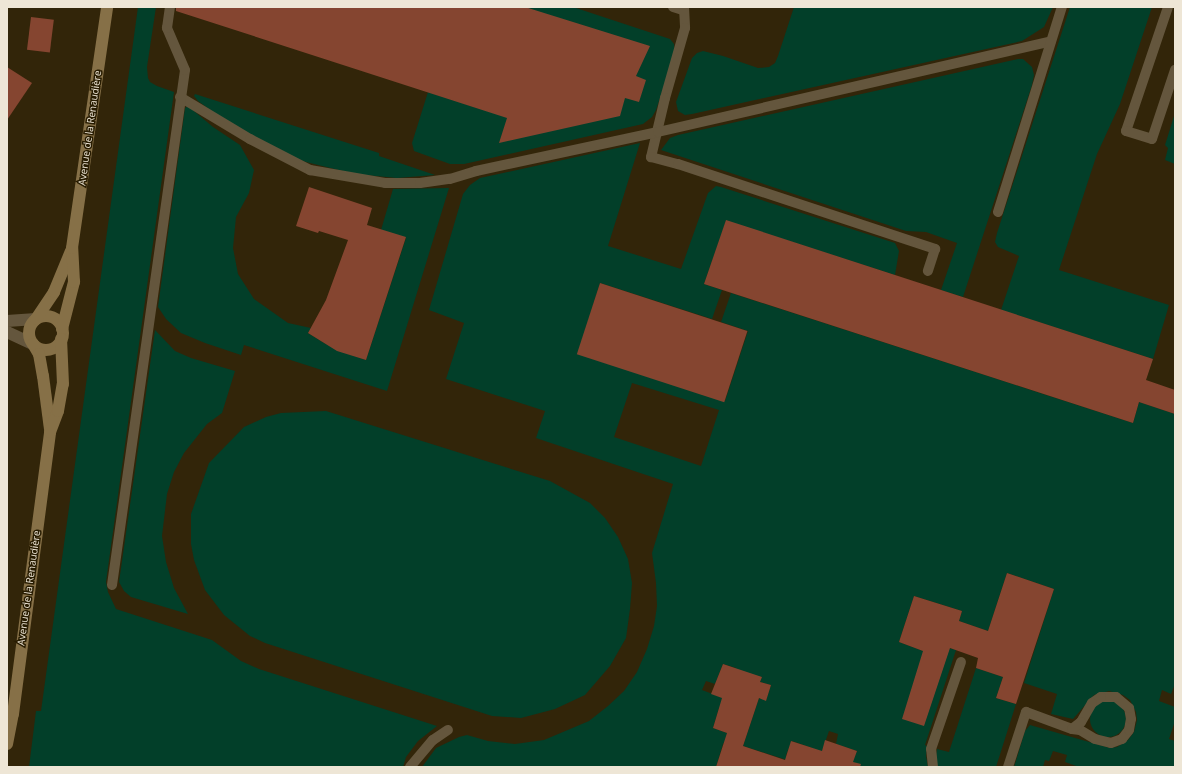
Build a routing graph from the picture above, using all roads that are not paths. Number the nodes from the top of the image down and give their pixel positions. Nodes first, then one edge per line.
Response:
1 (107, 7) edge
2 (170, 7) edge
3 (672, 7) edge
4 (1062, 7) edge
5 (1168, 7) edge
6 (683, 9) edge
7 (1051, 41) junction
8 (1175, 70) edge
9 (180, 97) junction
10 (658, 132) junction
11 (998, 212) dead end
12 (72, 248) junction
13 (928, 271) dead end
14 (36, 319) junction
15 (7, 321) edge
16 (7, 332) edge
17 (62, 334) junction
18 (33, 344) junction
19 (50, 432) junction
20 (112, 585) dead end
21 (961, 662) dead end
22 (8, 728) edge
23 (1072, 728) junction
24 (448, 730) dead end
25 (7, 744) edge
26 (410, 767) edge
27 (933, 767) edge
28 (1008, 767) edge

1 - 12 street, Avenue de la Renaudière
2 - 9 lane
3 - 6 lane
4 - 7 lane
5 - 8 lane
6 - 10 lane
7 - 10 lane
7 - 11 lane
9 - 10 lane
9 - 20 lane
10 - 13 lane
12 - 14 street, Avenue de la Renaudière
12 - 17 street, Avenue de la Renaudière
14 - 15 street
14 - 17 street
14 - 18 street, Avenue de la Renaudière
16 - 18 street
17 - 18 street
17 - 19 street, Avenue de la Renaudière
18 - 19 street, Avenue de la Renaudière
19 - 22 street, Avenue de la Renaudière
21 - 27 lane
22 - 25 street, Avenue de la Renaudière
23 - 23 lane
23 - 28 lane
24 - 26 lane

